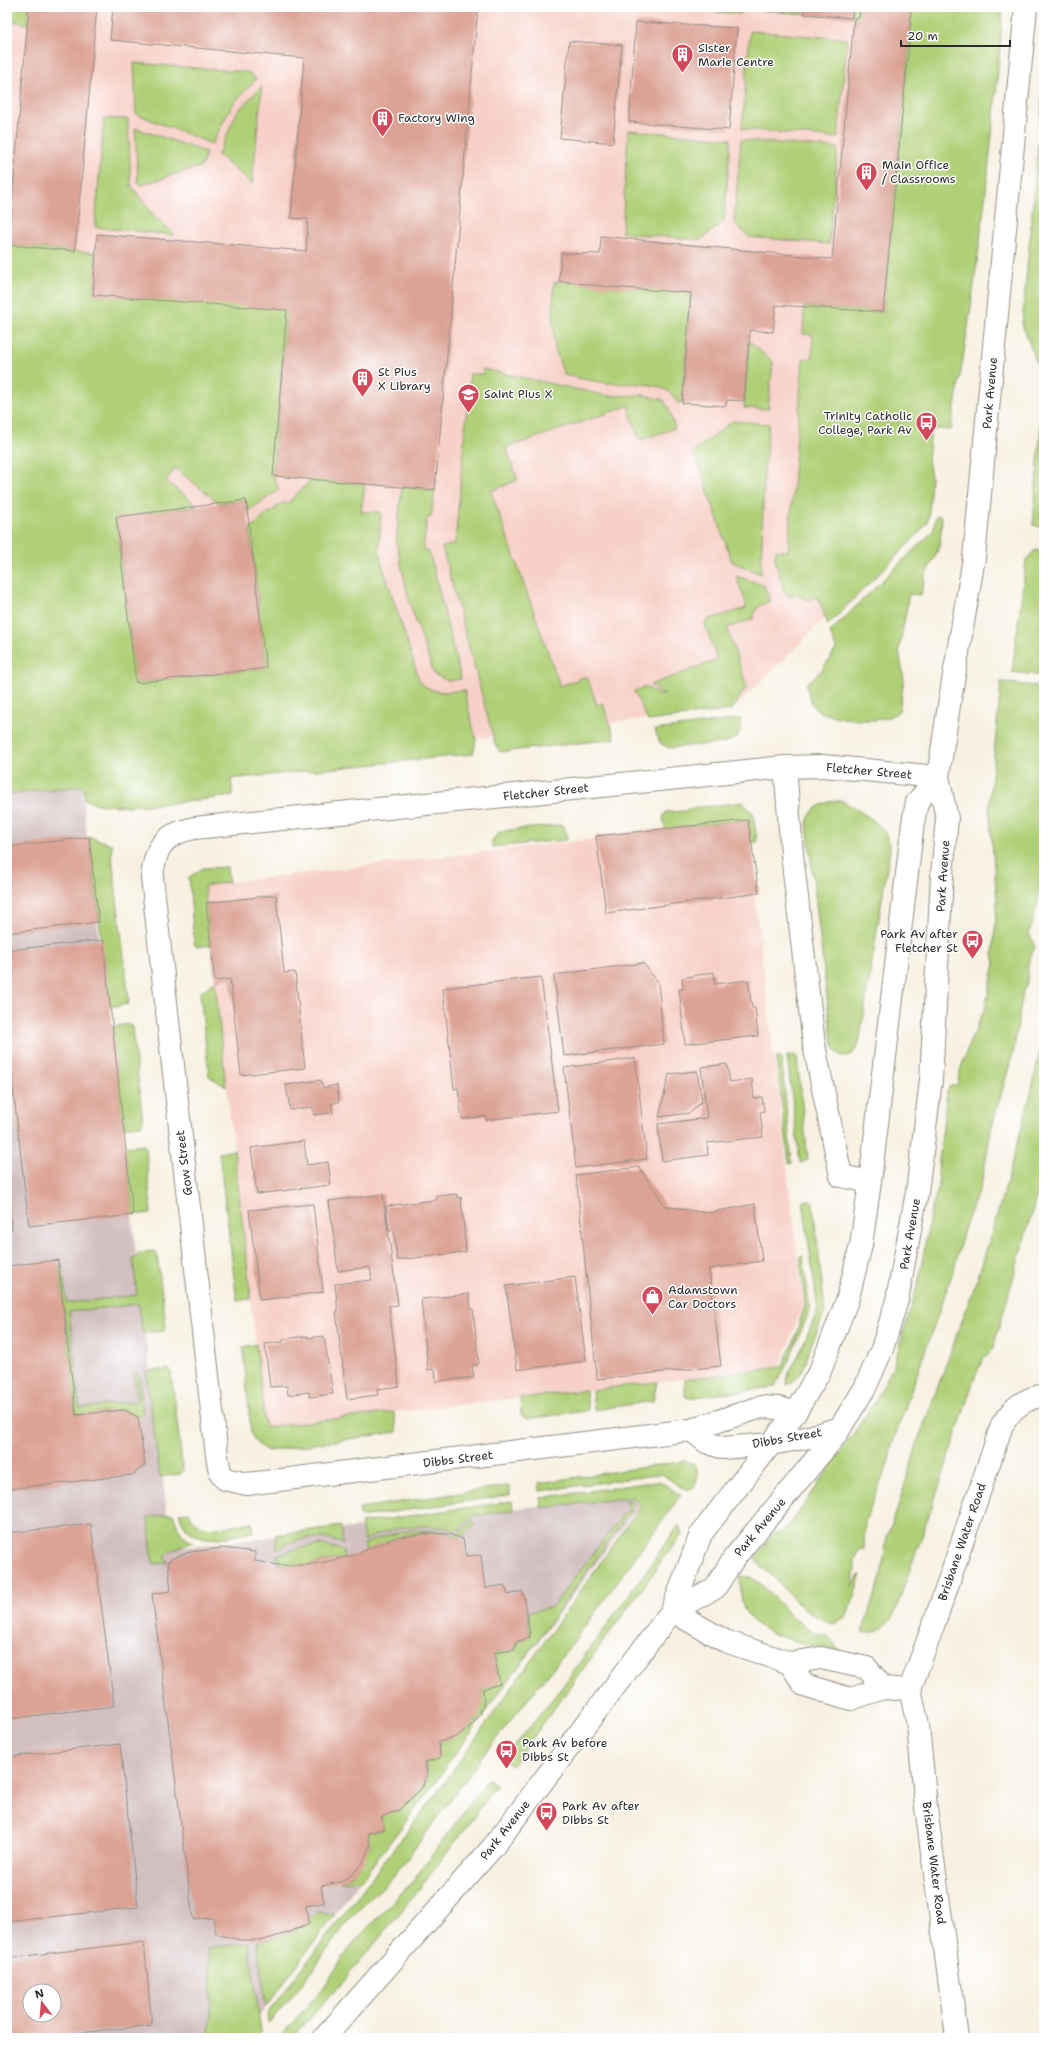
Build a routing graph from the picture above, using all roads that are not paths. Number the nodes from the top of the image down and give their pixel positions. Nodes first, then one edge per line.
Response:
1 (1026, 7) edge
2 (785, 767) junction
3 (938, 776) junction
4 (159, 845) joint
5 (870, 1182) junction
6 (1044, 1395) edge
7 (794, 1413) junction
8 (840, 1428) junction
9 (691, 1430) junction
10 (770, 1444) junction
11 (225, 1479) joint
12 (672, 1611) junction
13 (790, 1663) junction
14 (883, 1688) junction
15 (910, 1689) junction
16 (324, 2038) edge
17 (957, 2038) edge

1 - 3 street, Park Avenue
2 - 3 street, Fletcher Street
2 - 4 street, Fletcher Street
2 - 5 street
3 - 5 street, Park Avenue
3 - 8 street, Park Avenue
4 - 11 street, Gow Street
5 - 7 street, Park Avenue
6 - 15 street, Brisbane Water Road
7 - 9 street, Dibbs Street
7 - 10 street, Park Avenue
8 - 10 street, Dibbs Street
8 - 12 street, Park Avenue
9 - 10 street, Dibbs Street
9 - 11 street, Dibbs Street
10 - 12 street, Park Avenue
12 - 13 street
12 - 16 street, Park Avenue
13 - 14 street
13 - 14 street
14 - 15 street
15 - 17 street, Brisbane Water Road

